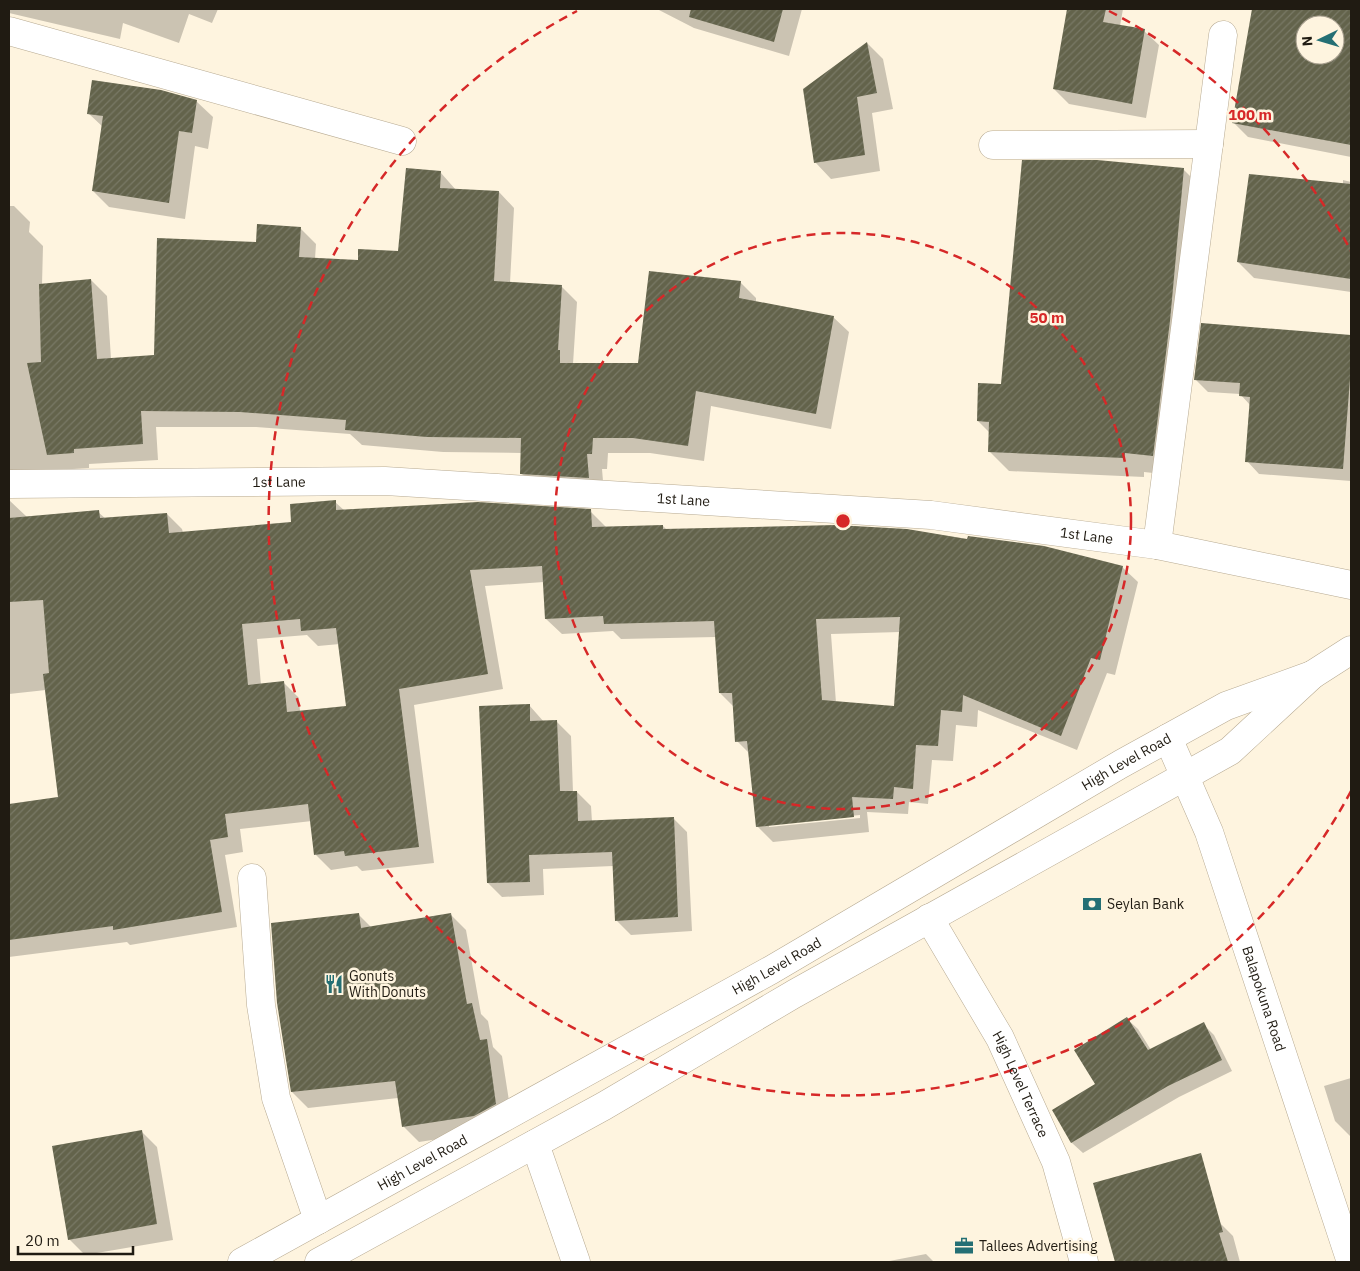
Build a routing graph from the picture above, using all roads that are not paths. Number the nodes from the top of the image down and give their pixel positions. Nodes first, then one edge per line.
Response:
1 (9, 31) edge
2 (1223, 35) dead end
3 (402, 141) dead end
4 (1209, 144) junction
5 (994, 145) dead end
6 (9, 484) edge
7 (1157, 545) junction
8 (1351, 585) edge
9 (1351, 650) edge
10 (1312, 675) junction
11 (1168, 738) junction
12 (1185, 776) junction
13 (252, 878) dead end
14 (929, 918) junction
15 (535, 1144) junction
16 (318, 1220) junction
17 (242, 1262) edge
18 (319, 1262) edge
19 (576, 1262) edge
20 (1084, 1262) edge
21 (1350, 1262) edge

1 - 3 main road
2 - 4 main road
4 - 5 main road
4 - 7 main road
6 - 7 main road, 1st Lane
7 - 8 main road, 1st Lane
9 - 10 main road, High Level Road
10 - 11 main road, High Level Road
10 - 12 main road, High Level Road
11 - 12 main road, Balapokuna Road
11 - 16 main road, High Level Road
12 - 14 main road, High Level Road
12 - 21 main road, Balapokuna Road
13 - 16 main road
14 - 15 main road, High Level Road
14 - 20 main road, High Level Terrace
15 - 18 main road, High Level Road
15 - 19 main road
16 - 17 main road, High Level Road

